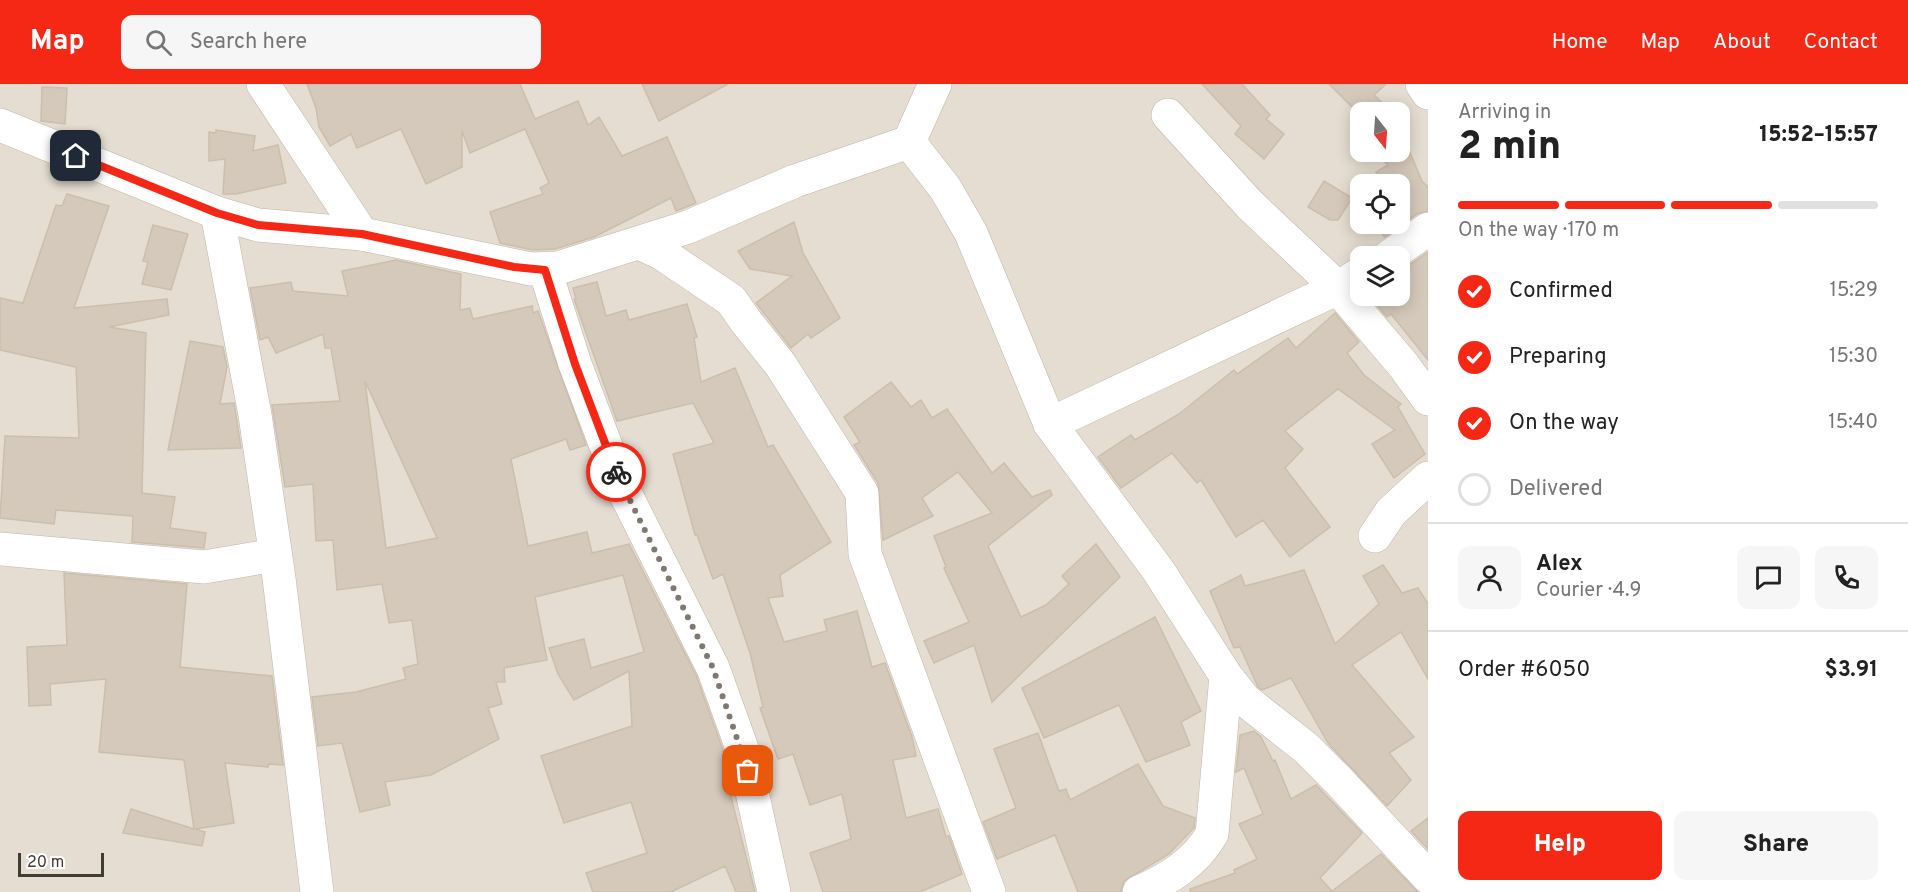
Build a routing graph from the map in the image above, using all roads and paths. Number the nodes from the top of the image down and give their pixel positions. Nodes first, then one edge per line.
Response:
1 (263, 84) edge
2 (934, 84) edge
3 (1422, 84) edge
4 (1428, 93) edge
5 (1168, 115) dead end
6 (0, 125) edge
7 (909, 142) junction
8 (217, 213) junction
9 (1428, 229) edge
10 (362, 234) junction
11 (639, 243) junction
12 (1404, 246) edge
13 (545, 270) junction
14 (1349, 281) edge
15 (1428, 399) edge
16 (1050, 424) junction
17 (1428, 478) edge
18 (1375, 536) dead end
19 (0, 549) edge
20 (275, 555) junction
21 (1226, 676) junction
22 (1428, 877) edge
23 (317, 892) edge
24 (774, 892) edge
25 (989, 892) edge
26 (1139, 892) edge

1 - 10 street
2 - 7 street
3 - 4 street
5 - 14 street
6 - 8 street
7 - 11 street
7 - 16 street
8 - 10 street
8 - 20 street
9 - 12 street
10 - 13 street
11 - 13 street
11 - 25 street
13 - 24 street
14 - 15 street
14 - 16 street
16 - 21 street
17 - 18 street
19 - 20 street
20 - 23 street
21 - 22 street
21 - 26 street

